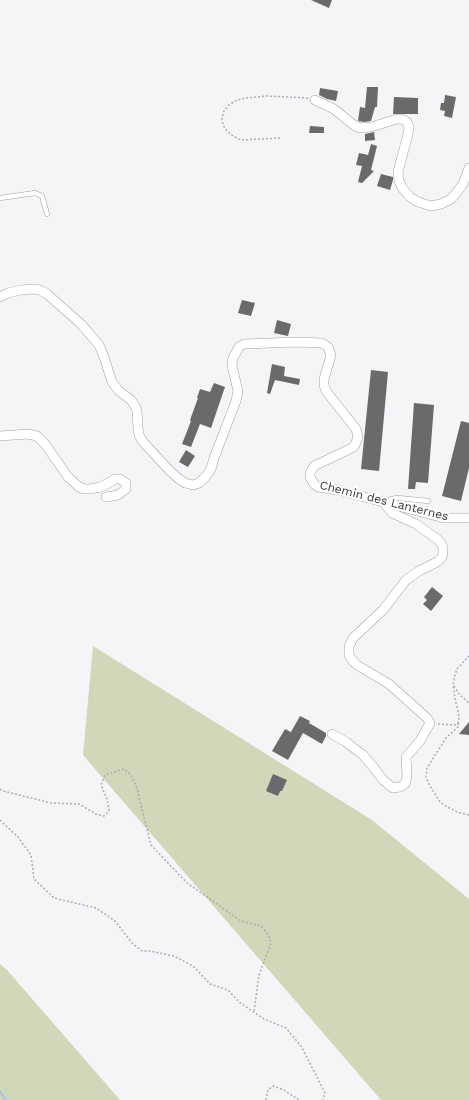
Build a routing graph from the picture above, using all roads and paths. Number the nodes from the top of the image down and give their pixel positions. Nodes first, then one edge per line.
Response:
1 (315, 100) joint
2 (280, 138) dead end
3 (469, 168) edge
4 (0, 198) edge
5 (47, 214) dead end
6 (0, 297) edge
7 (0, 436) edge
8 (106, 497) dead end
9 (428, 501) dead end
10 (384, 503) junction
11 (469, 518) edge
12 (469, 656) edge
13 (453, 685) junction
14 (469, 702) edge
15 (430, 723) junction
16 (458, 723) junction
17 (332, 734) dead end
18 (0, 789) edge
19 (469, 815) edge
20 (0, 820) edge
21 (254, 1012) junction
22 (266, 1100) edge
23 (299, 1100) edge
24 (323, 1100) edge

1 - 2 path
1 - 3 street
4 - 5 lane
6 - 10 street, Chemin des Lanternes
7 - 8 street
9 - 10 lane
10 - 11 street, Chemin des Lanternes
10 - 15 street
12 - 13 path
13 - 14 path
13 - 16 path
15 - 16 path
15 - 17 street
16 - 19 path
18 - 21 path
20 - 21 path
21 - 24 path
22 - 23 path

